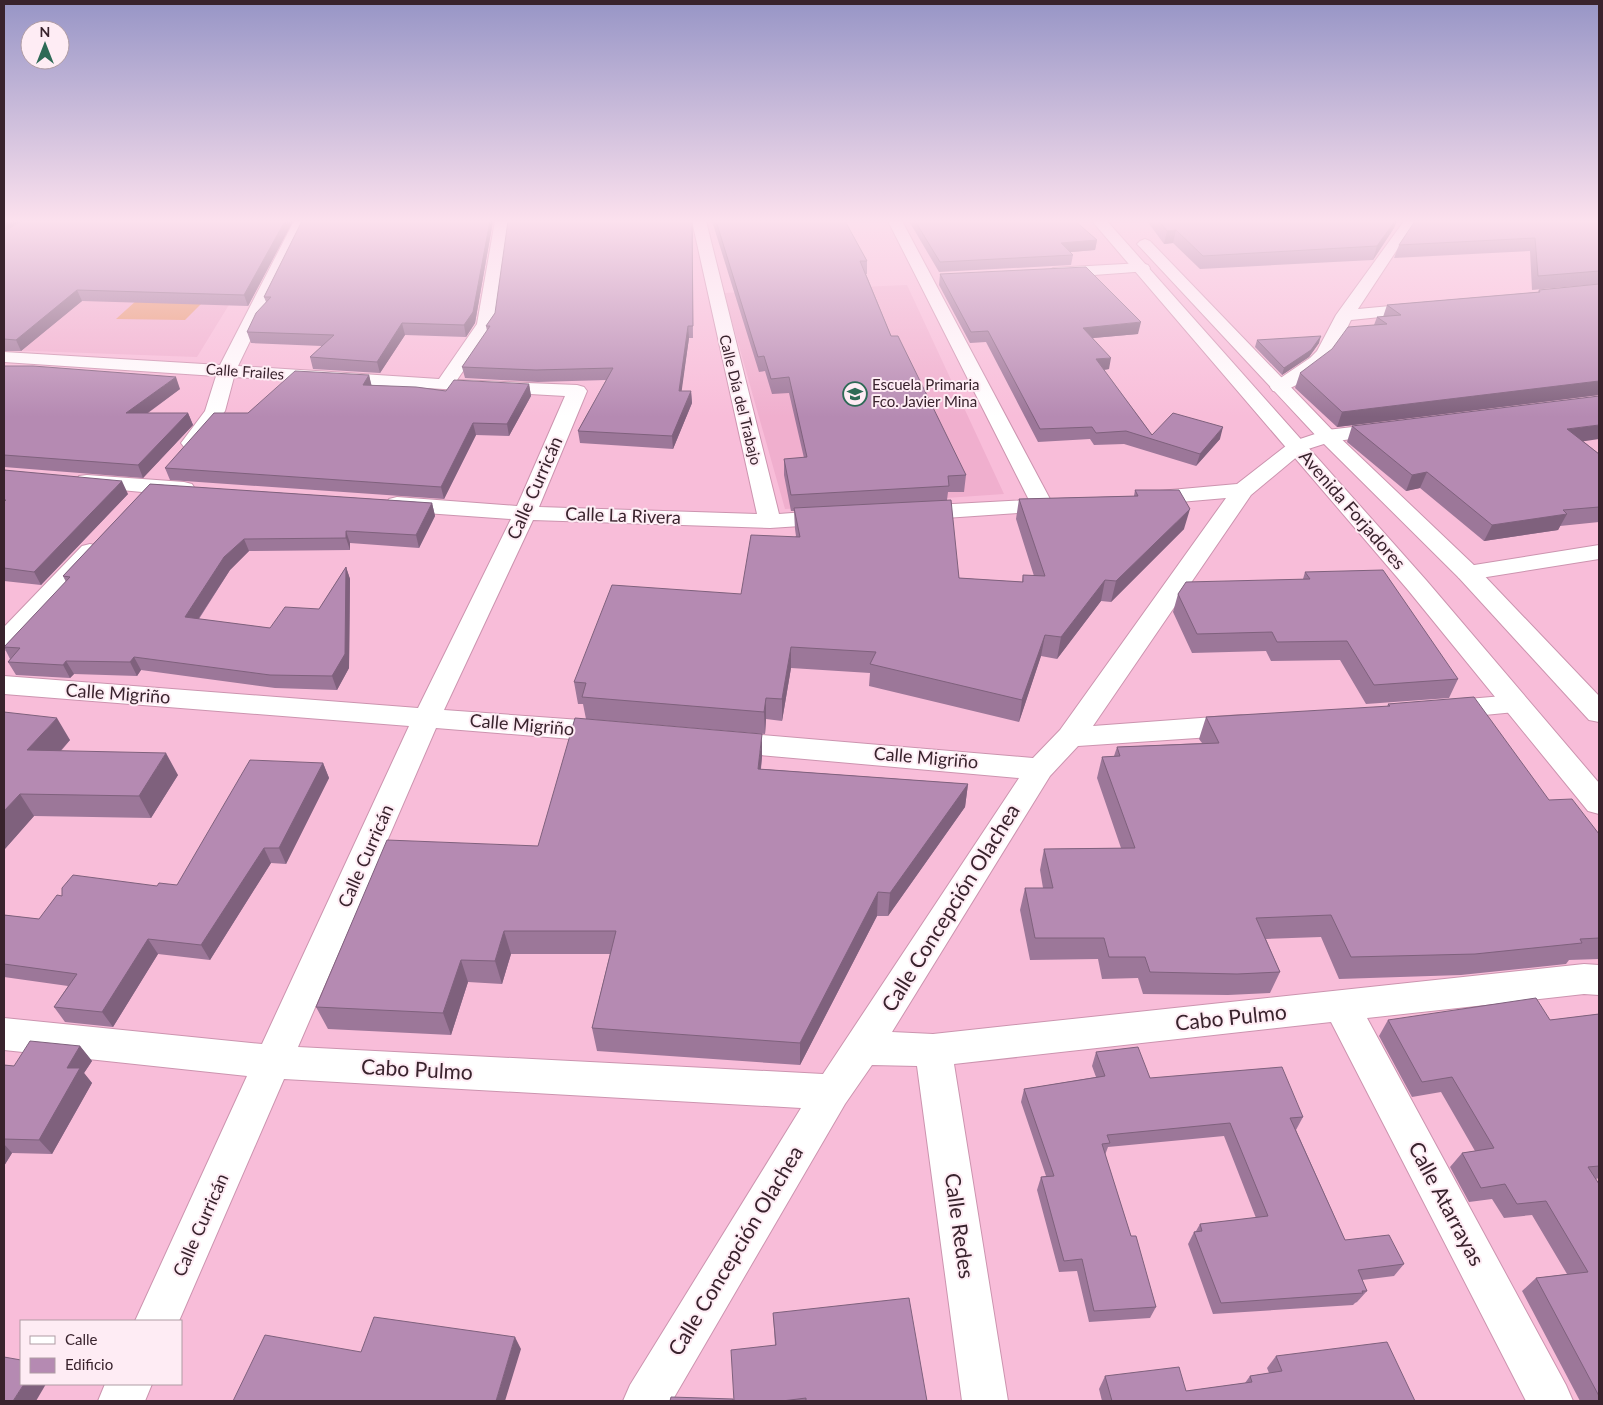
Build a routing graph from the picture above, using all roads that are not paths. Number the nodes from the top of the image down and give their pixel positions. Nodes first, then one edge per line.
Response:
1 (268, 287) edge
2 (492, 287) edge
3 (714, 287) edge
4 (929, 287) edge
5 (1160, 287) edge
6 (1185, 287) edge
7 (1365, 287) edge
8 (1443, 306) edge
9 (1345, 316) junction
10 (4, 357) edge
11 (227, 370) junction
12 (444, 385) junction
13 (1280, 387) junction
14 (577, 391) joint
15 (1405, 426) edge
16 (1312, 441) junction
17 (62, 479) edge
18 (151, 487) junction
19 (200, 490) edge
20 (1243, 490) junction
21 (1128, 499) edge
22 (377, 502) edge
23 (1072, 504) edge
24 (1043, 506) junction
25 (131, 508) edge
26 (525, 513) junction
27 (896, 514) edge
28 (848, 516) edge
29 (770, 521) junction
30 (104, 536) edge
31 (1599, 552) edge
32 (1468, 573) junction
33 (4, 642) edge
34 (4, 685) edge
35 (1515, 704) junction
36 (1421, 712) edge
37 (1599, 713) edge
38 (427, 717) junction
39 (1262, 724) edge
40 (635, 734) edge
41 (1070, 737) junction
42 (704, 740) edge
43 (1040, 769) junction
44 (1599, 803) edge
45 (1599, 980) edge
46 (1342, 1007) junction
47 (4, 1034) edge
48 (862, 1048) junction
49 (932, 1050) junction
50 (274, 1062) junction
51 (832, 1092) junction
52 (158, 1320) edge
53 (129, 1385) edge
54 (122, 1401) edge
55 (646, 1401) edge
56 (985, 1401) edge
57 (1550, 1401) edge

1 - 11 street
2 - 12 street
3 - 29 street, Calle Día del Trabajo
4 - 24 street
5 - 16 street, Avenida Forjadores
6 - 13 street, Avenida Forjadores
7 - 9 street
8 - 9 street
9 - 13 street
10 - 11 street, Calle Frailes
11 - 12 street, Calle Frailes
11 - 18 street
12 - 14 street, Calle Frailes
13 - 16 street, Avenida Forjadores
14 - 26 street, Calle Curricán
15 - 16 street
16 - 20 street, Calle Concepción Olachea
16 - 32 street, Avenida Forjadores
16 - 35 street, Avenida Forjadores
17 - 18 street
18 - 19 street
18 - 25 street
20 - 21 street
20 - 41 street, Calle Concepción Olachea
22 - 26 street, Calle La Rivera
23 - 24 street
24 - 27 street
26 - 29 street, Calle La Rivera
26 - 38 street, Calle Curricán
28 - 29 street, Calle La Rivera
30 - 33 street
31 - 32 street
32 - 37 street, Avenida Forjadores
34 - 38 street, Calle Migriño
35 - 36 street
35 - 44 street, Avenida Forjadores
38 - 40 street, Calle Migriño
38 - 50 street, Calle Curricán
39 - 41 street
41 - 43 street, Calle Concepción Olachea
42 - 43 street, Calle Migriño
43 - 48 street, Calle Concepción Olachea
45 - 46 street, Cabo Pulmo
46 - 49 street, Cabo Pulmo
46 - 57 street, Calle Atarrayas
47 - 50 street, Cabo Pulmo
48 - 49 street, Cabo Pulmo
48 - 51 street, Calle Concepción Olachea
49 - 56 street, Calle Redes
50 - 51 street, Cabo Pulmo
50 - 52 street, Calle Curricán
51 - 55 street, Calle Concepción Olachea
53 - 54 street

